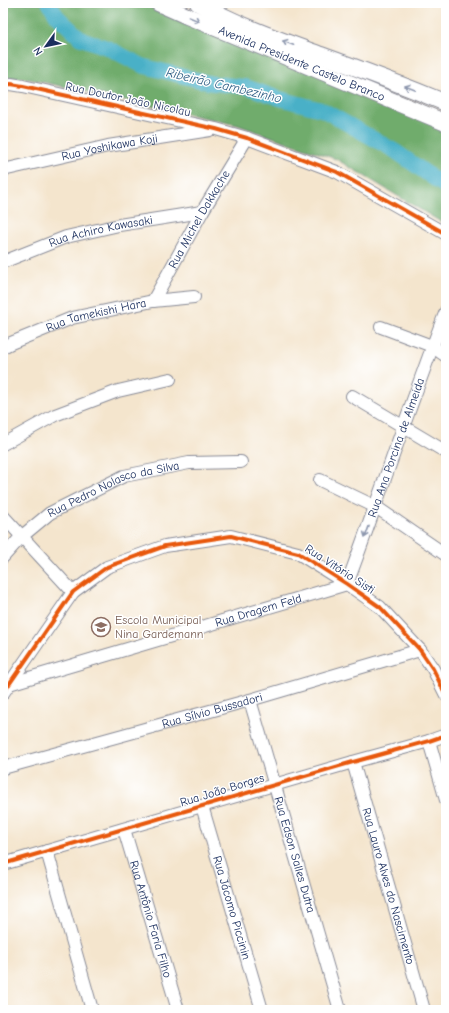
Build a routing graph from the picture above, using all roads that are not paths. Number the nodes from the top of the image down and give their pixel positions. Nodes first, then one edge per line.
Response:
1 (158, 3) edge
2 (198, 3) edge
3 (3, 85) edge
4 (446, 103) edge
5 (446, 123) edge
6 (216, 129) junction
7 (247, 138) junction
8 (3, 170) edge
9 (202, 212) junction
10 (446, 234) edge
11 (3, 262) edge
12 (194, 297) dead end
13 (153, 301) junction
14 (446, 311) edge
15 (381, 327) dead end
16 (432, 346) junction
17 (3, 347) edge
18 (446, 356) edge
19 (170, 379) dead end
20 (352, 396) dead end
21 (403, 426) junction
22 (3, 444) edge
23 (446, 452) edge
24 (241, 462) dead end
25 (320, 480) dead end
26 (376, 507) junction
27 (3, 516) edge
28 (21, 537) junction
29 (446, 555) edge
30 (3, 557) edge
31 (347, 584) junction
32 (73, 592) junction
33 (420, 650) junction
34 (6, 688) edge
35 (446, 695) edge
36 (250, 700) junction
37 (446, 734) edge
38 (429, 741) junction
39 (353, 762) junction
40 (3, 768) edge
41 (275, 784) junction
42 (446, 800) edge
43 (202, 806) junction
44 (124, 829) junction
45 (47, 851) junction
46 (3, 864) edge
47 (92, 1010) edge
48 (178, 1010) edge
49 (262, 1010) edge
50 (340, 1010) edge
51 (424, 1010) edge

1 -> 5 main road, Avenida Presidente Castelo Branco
4 -> 2 main road, Avenida Presidente Castelo Branco
3 - 6 street, Rua Doutor João Nicolau
6 - 7 street, Rua Doutor João Nicolau
6 - 8 street, Rua Yoshikawa Koji
7 - 9 street, Rua Michel Dakkache
7 - 10 street, Rua Doutor João Nicolau
9 - 11 street, Rua Achiro Kawasaki
9 - 13 street, Rua Michel Dakkache
12 - 13 street, Rua Tamekishi Hara
13 - 17 street, Rua Tamekishi Hara
14 - 16 street, Rua Ana Porcina de Almeida
15 - 16 street
16 - 18 street
16 - 21 street, Rua Ana Porcina de Almeida
19 - 22 street
20 - 21 street
21 - 23 street
21 - 26 street, Rua Ana Porcina de Almeida
24 - 28 street, Rua Pedro Nolasco da Silva
25 - 26 street
26 - 29 street
26 -> 31 street, Rua Ana Porcina de Almeida
27 - 28 street
28 - 30 street, Rua Pedro Nolasco da Silva
28 - 32 street
31 - 32 street, Rua Vitório Sisti
31 - 33 street, Rua Vitório Sisti
31 - 34 street, Rua Dragem Feld
32 - 34 street, Rua Vitório Sisti
33 - 35 street, Rua Vitório Sisti
33 - 36 street, Rua Sílvio Bussadori
36 - 40 street, Rua Sílvio Bussadori
36 - 41 street, Rua Edson Salles Dutra
37 - 38 street, Rua João Borges
38 - 39 street, Rua João Borges
38 - 42 street
39 - 41 street, Rua João Borges
39 - 51 street, Rua Lauro Alves do Nascimento
41 - 43 street, Rua João Borges
41 - 50 street, Rua Edson Salles Dutra
43 - 44 street, Rua João Borges
43 - 49 street, Rua Jácomo Piccinin
44 - 45 street, Rua João Borges
44 - 48 street, Rua Antônio Faria Filho
45 - 46 street, Rua João Borges
45 - 47 street

